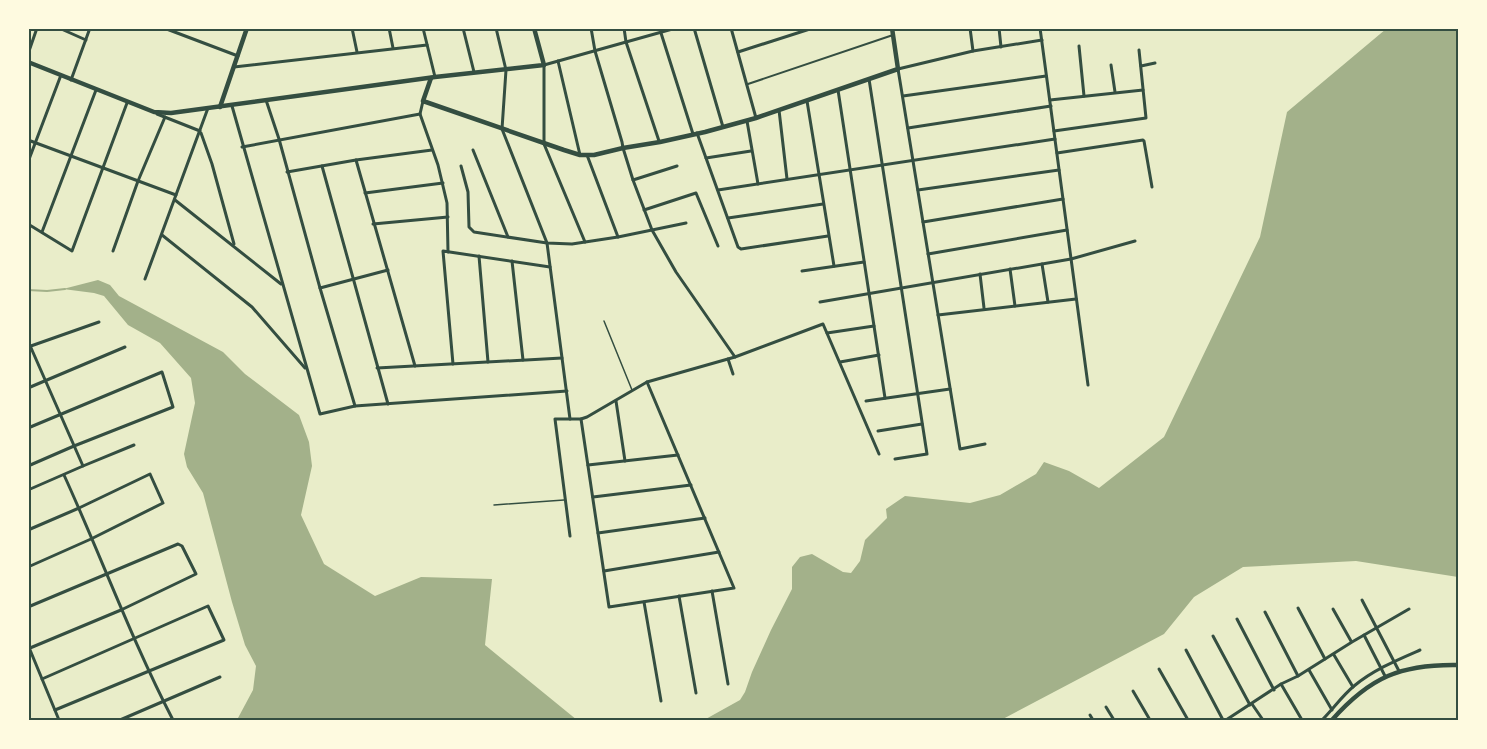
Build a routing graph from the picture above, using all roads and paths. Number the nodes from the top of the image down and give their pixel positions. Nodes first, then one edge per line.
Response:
1 (37, 28) edge
2 (59, 28) edge
3 (90, 28) edge
4 (165, 28) edge
5 (247, 28) edge
6 (352, 28) edge
7 (388, 28) edge
8 (423, 28) edge
9 (463, 28) edge
10 (496, 28) edge
11 (534, 28) edge
12 (591, 28) edge
13 (624, 28) edge
14 (676, 28) edge
15 (693, 28) edge
16 (731, 28) edge
17 (813, 28) edge
18 (892, 28) edge
19 (970, 28) edge
20 (999, 28) edge
21 (1040, 28) edge
22 (661, 33) junction
23 (893, 35) junction
24 (86, 40) junction
25 (1042, 40) junction
26 (626, 42) junction
27 (427, 45) junction
28 (1002, 46) junction
29 (1079, 46) dead end
30 (393, 48) junction
31 (1139, 50) dead end
32 (595, 51) junction
33 (973, 51) junction
34 (357, 52) junction
35 (738, 52) junction
36 (28, 54) edge
37 (238, 56) junction
38 (558, 61) junction
39 (28, 62) edge
40 (1155, 63) dead end
41 (544, 65) junction
42 (1111, 65) dead end
43 (1141, 66) junction
44 (234, 67) junction
45 (898, 69) junction
46 (506, 70) junction
47 (474, 73) junction
48 (61, 75) junction
49 (1047, 76) junction
50 (433, 77) junction
51 (869, 79) junction
52 (71, 80) junction
53 (747, 84) junction
54 (96, 90) junction
55 (838, 90) junction
56 (1143, 90) junction
57 (1115, 92) junction
58 (903, 96) junction
59 (1084, 96) junction
60 (266, 100) junction
61 (1050, 100) junction
62 (423, 101) junction
63 (807, 101) junction
64 (128, 103) junction
65 (232, 106) junction
66 (1051, 106) junction
67 (220, 107) junction
68 (208, 108) junction
69 (779, 110) junction
70 (153, 112) junction
71 (420, 114) junction
72 (165, 117) junction
73 (756, 118) junction
74 (747, 121) junction
75 (723, 127) junction
76 (908, 128) junction
77 (502, 129) junction
78 (200, 131) junction
79 (1054, 131) junction
80 (695, 134) junction
81 (279, 139) junction
82 (1055, 139) junction
83 (28, 140) edge
84 (36, 142) junction
85 (660, 142) junction
86 (544, 144) junction
87 (242, 147) junction
88 (623, 147) junction
89 (432, 150) junction
90 (473, 150) dead end
91 (752, 150) junction
92 (1057, 153) junction
93 (70, 155) junction
94 (580, 155) junction
95 (587, 155) junction
96 (706, 158) junction
97 (356, 160) junction
98 (913, 160) junction
99 (28, 162) edge
100 (882, 165) junction
101 (322, 166) junction
102 (460, 166) dead end
103 (677, 166) dead end
104 (103, 168) junction
105 (850, 170) junction
106 (1059, 170) junction
107 (287, 172) junction
108 (819, 174) junction
109 (787, 179) junction
110 (633, 180) junction
111 (138, 181) junction
112 (444, 183) junction
113 (758, 184) junction
114 (1152, 187) dead end
115 (718, 190) junction
116 (918, 190) junction
117 (365, 193) junction
118 (175, 197) junction
119 (1063, 199) junction
120 (824, 204) junction
121 (644, 210) junction
122 (448, 217) junction
123 (728, 218) junction
124 (923, 222) junction
125 (686, 223) dead end
126 (28, 224) edge
127 (373, 224) junction
128 (652, 230) junction
129 (1067, 230) junction
130 (42, 232) junction
131 (162, 235) junction
132 (828, 236) junction
133 (508, 237) junction
134 (618, 237) junction
135 (1135, 241) dead end
136 (585, 242) junction
137 (547, 243) junction
138 (234, 245) junction
139 (718, 246) dead end
140 (113, 251) dead end
141 (448, 252) junction
142 (928, 254) junction
143 (479, 256) junction
144 (1071, 259) junction
145 (512, 261) junction
146 (864, 262) junction
147 (1042, 264) junction
148 (834, 266) junction
149 (550, 267) junction
150 (1010, 269) junction
151 (388, 270) junction
152 (802, 271) dead end
153 (980, 274) junction
154 (145, 279) dead end
155 (354, 279) junction
156 (933, 283) junction
157 (283, 285) junction
158 (320, 288) junction
159 (901, 288) junction
160 (869, 294) junction
161 (1076, 299) junction
162 (820, 302) dead end
163 (1048, 302) junction
164 (1016, 306) junction
165 (984, 309) junction
166 (938, 315) junction
167 (604, 321) dead end
168 (99, 322) dead end
169 (874, 326) junction
170 (827, 333) junction
171 (28, 341) edge
172 (30, 347) edge
173 (125, 347) dead end
174 (879, 355) junction
175 (735, 357) junction
176 (562, 358) junction
177 (728, 359) junction
178 (523, 360) junction
179 (488, 362) junction
180 (840, 362) junction
181 (453, 364) junction
182 (415, 366) junction
183 (377, 368) junction
184 (307, 369) junction
185 (734, 374) dead end
186 (45, 381) junction
187 (648, 382) junction
188 (1088, 385) dead end
189 (28, 388) edge
190 (951, 389) junction
191 (633, 391) junction
192 (567, 392) junction
193 (917, 394) junction
194 (885, 398) junction
195 (616, 401) junction
196 (866, 401) dead end
197 (388, 404) junction
198 (355, 406) junction
199 (60, 415) junction
200 (581, 418) junction
201 (570, 419) junction
202 (922, 424) junction
203 (28, 428) edge
204 (878, 431) dead end
205 (985, 444) dead end
206 (135, 445) dead end
207 (74, 446) junction
208 (879, 454) dead end
209 (678, 455) junction
210 (895, 459) dead end
211 (625, 461) junction
212 (588, 465) junction
213 (28, 466) edge
214 (83, 466) junction
215 (64, 475) junction
216 (691, 485) junction
217 (28, 490) edge
218 (593, 497) junction
219 (565, 500) junction
220 (494, 505) dead end
221 (79, 508) junction
222 (705, 518) junction
223 (28, 530) edge
224 (598, 533) junction
225 (570, 536) dead end
226 (91, 539) junction
227 (719, 552) junction
228 (28, 567) edge
229 (604, 571) junction
230 (106, 574) junction
231 (712, 591) junction
232 (680, 596) junction
233 (1362, 600) dead end
234 (644, 602) junction
235 (28, 607) edge
236 (1298, 608) dead end
237 (1332, 609) dead end
238 (1409, 609) dead end
239 (121, 610) junction
240 (1265, 612) dead end
241 (1237, 619) dead end
242 (1376, 628) junction
243 (1364, 635) junction
244 (1213, 636) dead end
245 (135, 638) junction
246 (1352, 642) junction
247 (29, 646) edge
248 (1186, 650) dead end
249 (1420, 650) dead end
250 (1334, 654) junction
251 (1325, 660) junction
252 (1394, 662) junction
253 (1458, 664) edge
254 (1381, 668) junction
255 (1159, 669) dead end
256 (1308, 670) junction
257 (150, 671) junction
258 (1399, 671) junction
259 (1299, 676) junction
260 (1385, 676) junction
261 (220, 677) dead end
262 (42, 679) junction
263 (728, 684) dead end
264 (1281, 684) junction
265 (1353, 687) junction
266 (1274, 690) junction
267 (1132, 691) dead end
268 (696, 693) dead end
269 (661, 701) dead end
270 (163, 702) junction
271 (1251, 705) junction
272 (1106, 707) dead end
273 (55, 710) junction
274 (1332, 710) junction
275 (1090, 715) dead end
276 (59, 720) edge
277 (120, 720) edge
278 (173, 720) edge
279 (1093, 720) edge
280 (1114, 720) edge
281 (1150, 720) edge
282 (1188, 720) edge
283 (1224, 720) edge
284 (1263, 720) edge
285 (1302, 720) edge
286 (1322, 720) edge
287 (1332, 720) edge

1 - 36 street
2 - 24 street
3 - 24 street
4 - 37 street
5 - 37 street
6 - 34 street
7 - 30 street
8 - 27 street
9 - 47 street
10 - 46 street
11 - 41 street
12 - 32 street
13 - 26 street
14 - 22 street
15 - 75 street
16 - 35 street
17 - 35 street
18 - 23 street
19 - 33 street
20 - 28 street
21 - 25 street
22 - 26 street
22 - 80 street
23 - 45 street
23 - 53 street
24 - 52 street
25 - 28 street
25 - 49 street
26 - 32 street
26 - 85 street
27 - 30 street
27 - 50 street
28 - 33 street
29 - 59 street
30 - 34 street
31 - 43 street
32 - 38 street
32 - 88 street
33 - 45 street
34 - 44 street
35 - 53 street
37 - 44 street
38 - 41 street
38 - 94 street
39 - 48 street
40 - 43 street
41 - 46 street
41 - 86 street
42 - 57 street
43 - 56 street
44 - 67 street
45 - 51 street
45 - 58 street
46 - 47 street
46 - 77 street
47 - 50 street
48 - 52 street
48 - 84 street
49 - 58 street
49 - 61 street
50 - 60 street
50 - 62 street
51 - 55 street
51 - 100 street
52 - 54 street
53 - 73 street
54 - 64 street
54 - 93 street
55 - 63 street
55 - 105 street
56 - 57 street
56 - 79 street
57 - 59 street
58 - 76 street
59 - 61 street
60 - 65 street
60 - 81 street
61 - 66 street
62 - 71 street
62 - 77 street
63 - 69 street
63 - 108 street
64 - 70 street
64 - 104 street
65 - 67 street
65 - 87 street
66 - 76 street
66 - 79 street
67 - 68 street
68 - 70 street
68 - 78 street
69 - 73 street
69 - 109 street
70 - 72 street
71 - 81 street
71 - 89 street
72 - 78 street
72 - 111 street
73 - 74 street
74 - 75 street
74 - 91 street
75 - 80 street
76 - 98 street
77 - 86 street
77 - 137 street
78 - 118 street
78 - 138 street
79 - 82 street
80 - 85 street
80 - 96 street
81 - 87 street
81 - 107 street
82 - 92 street
82 - 98 street
83 - 84 street
84 - 93 street
84 - 99 street
85 - 88 street
86 - 94 street
86 - 136 street
87 - 157 street
88 - 95 street
88 - 110 street
89 - 97 street
89 - 112 street
90 - 133 street
91 - 96 street
91 - 113 street
92 - 106 street
92 - 114 street
93 - 104 street
93 - 130 street
94 - 95 street
95 - 134 street
96 - 115 street
97 - 101 street
97 - 117 street
98 - 100 street
98 - 116 street
100 - 105 street
100 - 159 street
101 - 107 street
101 - 155 street
102 - 133 street
103 - 110 street
104 - 111 street
104 - 130 street
105 - 108 street
105 - 146 street
106 - 116 street
106 - 119 street
107 - 158 street
108 - 109 street
108 - 120 street
109 - 113 street
110 - 121 street
111 - 118 street
111 - 140 street
112 - 117 street
112 - 122 street
113 - 115 street
115 - 123 street
116 - 124 street
117 - 127 street
118 - 131 street
118 - 138 street
119 - 124 street
119 - 129 street
120 - 123 street
120 - 132 street
121 - 128 street
121 - 139 street
122 - 127 street
122 - 141 street
123 - 132 street
124 - 142 street
125 - 128 street
126 - 130 street
127 - 151 street
128 - 134 street
128 - 175 street
129 - 142 street
129 - 144 street
131 - 154 street
131 - 184 street
132 - 148 street
133 - 137 street
134 - 136 street
135 - 144 street
136 - 137 street
137 - 149 street
138 - 157 street
141 - 143 street
141 - 181 street
142 - 156 street
143 - 145 street
143 - 179 street
144 - 147 street
144 - 161 street
145 - 149 street
145 - 178 street
146 - 148 street
146 - 160 street
147 - 150 street
147 - 163 street
148 - 152 street
149 - 176 street
150 - 153 street
150 - 164 street
151 - 155 street
151 - 182 street
153 - 156 street
153 - 165 street
155 - 158 street
155 - 183 street
156 - 159 street
156 - 166 street
157 - 184 street
158 - 198 street
159 - 160 street
159 - 193 street
160 - 162 street
160 - 169 street
161 - 163 street
161 - 188 street
163 - 164 street
164 - 165 street
165 - 166 street
166 - 190 street
167 - 191 lane
168 - 172 street
169 - 170 street
169 - 174 street
170 - 175 street
170 - 180 street
171 - 172 street
172 - 186 street
173 - 186 street
174 - 180 street
174 - 194 street
175 - 177 street
176 - 178 street
176 - 192 street
177 - 185 street
177 - 187 street
178 - 179 street
179 - 181 street
180 - 208 street
181 - 182 street
182 - 183 street
183 - 197 street
184 - 198 street
186 - 189 street
186 - 199 street
187 - 191 street
187 - 209 street
190 - 193 street
190 - 205 street
191 - 195 street
192 - 197 street
192 - 201 street
193 - 194 street
193 - 202 street
194 - 196 street
195 - 200 street
195 - 211 street
197 - 198 street
199 - 203 street
199 - 207 street
199 - 207 street
200 - 201 street
200 - 212 street
201 - 219 street
202 - 204 street
202 - 210 street
206 - 214 street
207 - 213 street
207 - 214 street
209 - 211 street
209 - 216 street
211 - 212 street
212 - 218 street
214 - 215 street
215 - 217 street
215 - 221 street
216 - 218 street
216 - 222 street
218 - 224 street
219 - 220 lane
219 - 225 street
221 - 223 street
221 - 226 street
221 - 226 street
222 - 224 street
222 - 227 street
224 - 229 street
226 - 228 street
226 - 230 street
227 - 229 street
227 - 231 street
229 - 234 street
230 - 235 street
230 - 239 street
230 - 239 street
231 - 232 street
231 - 263 street
232 - 234 street
232 - 268 street
233 - 242 street
234 - 269 street
236 - 251 street
237 - 246 street
238 - 242 street
239 - 245 street
239 - 247 street
240 - 259 street
241 - 266 street
242 - 243 street
242 - 252 street
243 - 246 street
243 - 254 street
244 - 271 street
245 - 257 street
245 - 257 street
245 - 262 street
246 - 250 street
247 - 262 street
248 - 283 street
249 - 252 street
250 - 251 street
250 - 265 street
251 - 256 street
252 - 254 street
252 - 258 street
253 - 258 street
254 - 260 street
254 - 265 street
255 - 282 street
256 - 259 street
256 - 274 street
257 - 270 street
257 - 273 street
258 - 260 street
259 - 264 street
260 - 287 street
261 - 270 street
262 - 273 street
264 - 266 street
264 - 285 street
265 - 274 street
266 - 271 street
267 - 281 street
270 - 277 street
270 - 278 street
271 - 283 street
271 - 284 street
272 - 280 street
273 - 276 street
274 - 286 street
275 - 279 street

